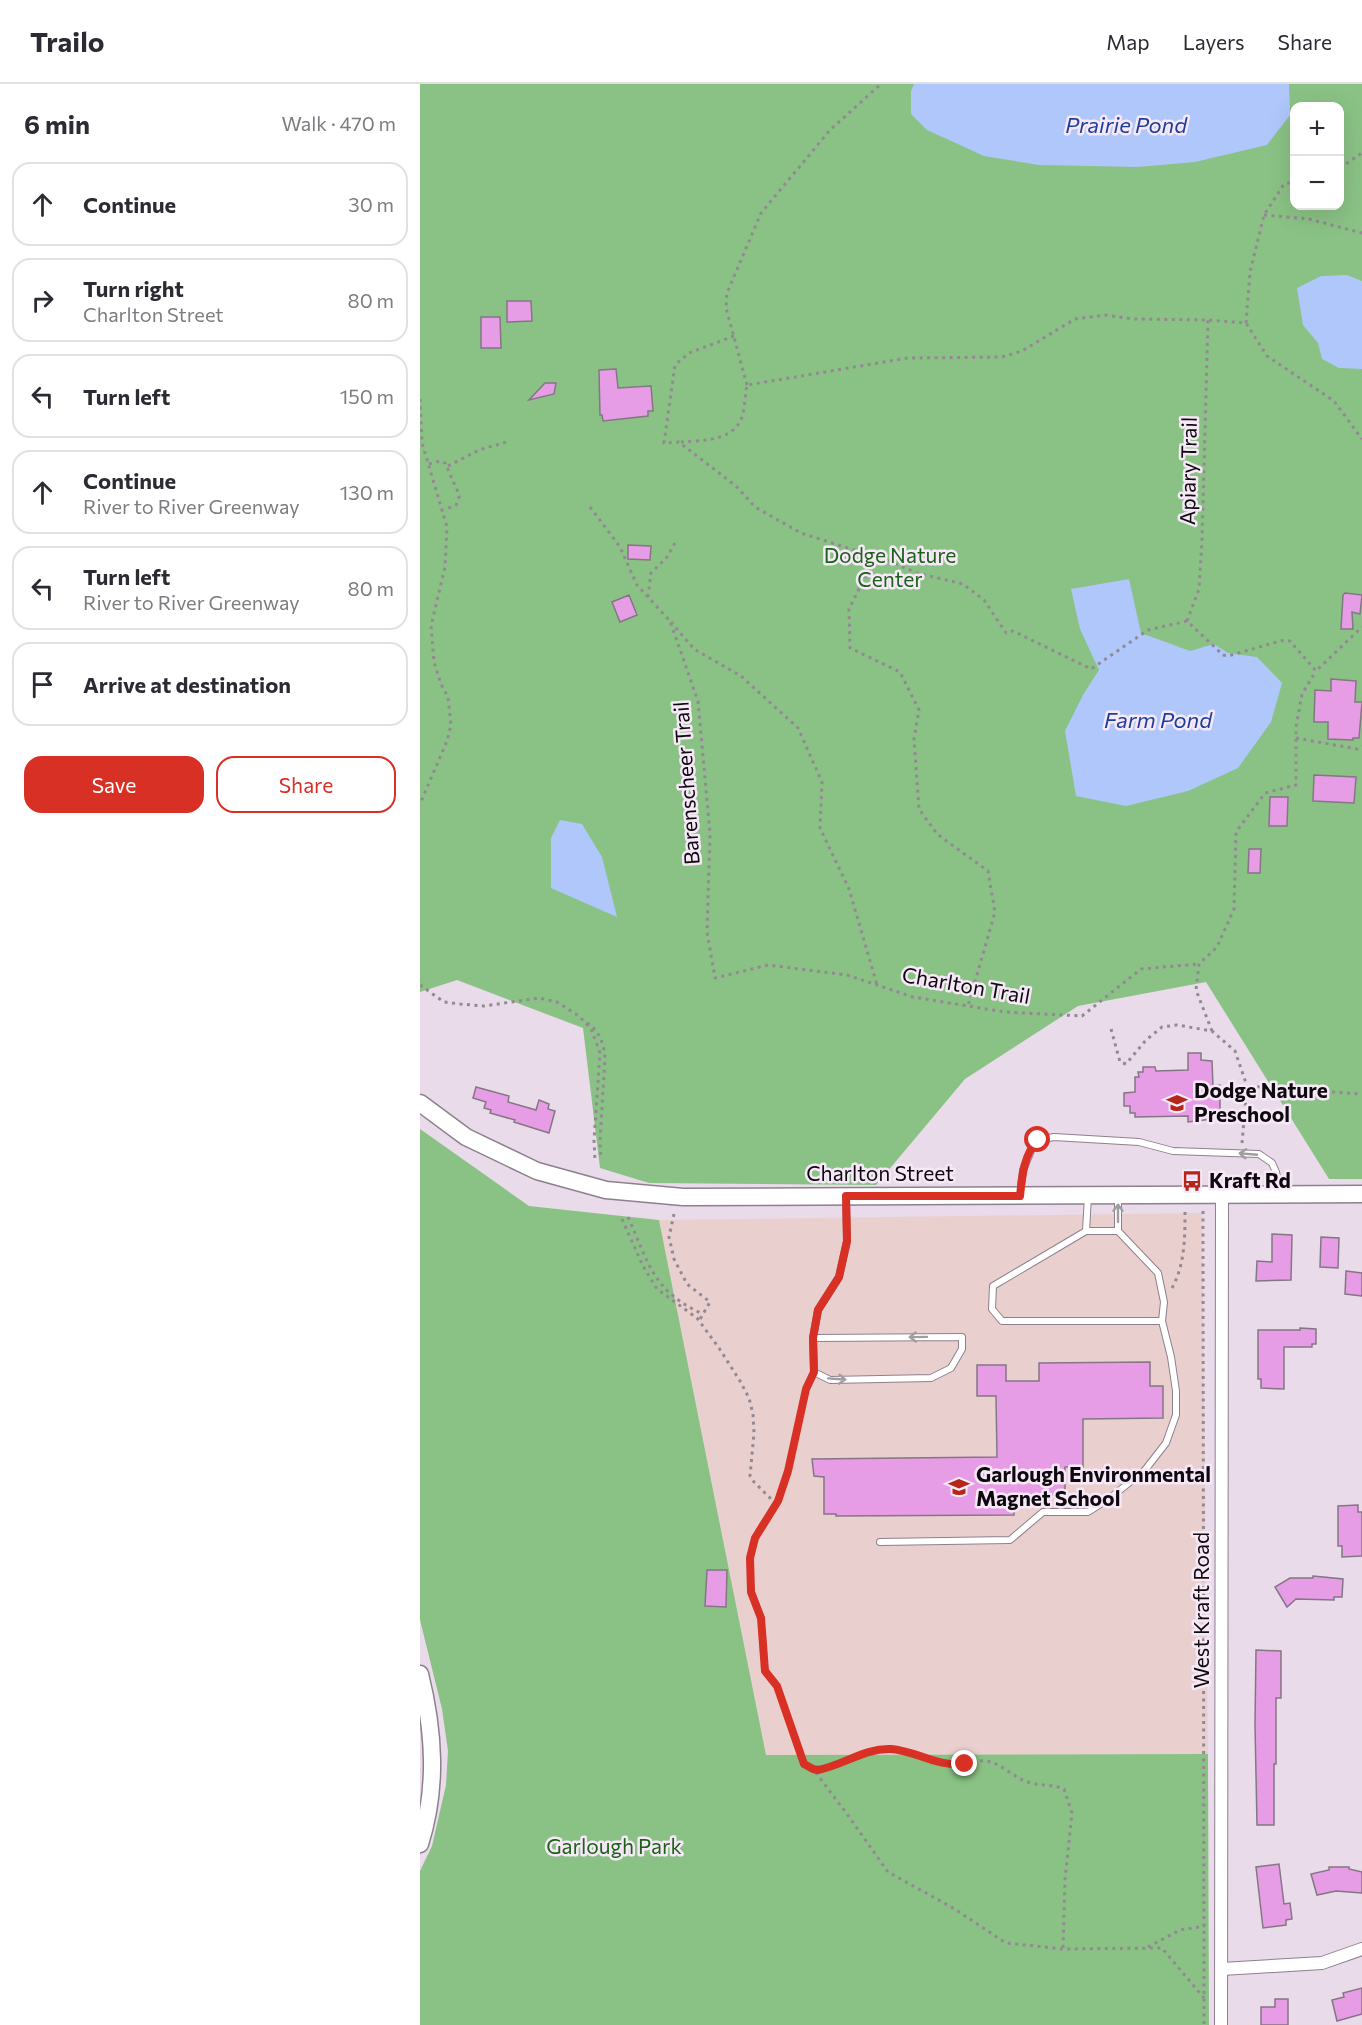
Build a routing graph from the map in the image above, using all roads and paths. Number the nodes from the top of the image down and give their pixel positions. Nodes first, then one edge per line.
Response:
1 (881, 84) edge
2 (1362, 153) edge
3 (1344, 165) edge
4 (1290, 183) edge
5 (1264, 215) junction
6 (1362, 233) edge
7 (1208, 320) junction
8 (1246, 324) junction
9 (734, 336) junction
10 (747, 385) junction
11 (420, 399) edge
12 (1362, 439) edge
13 (510, 441) dead end
14 (679, 442) junction
15 (429, 464) junction
16 (447, 466) junction
17 (590, 507) dead end
18 (443, 510) junction
19 (676, 541) dead end
20 (876, 555) junction
21 (648, 597) junction
22 (670, 621) junction
23 (1187, 621) junction
24 (1362, 627) edge
25 (1316, 671) junction
26 (1296, 738) junction
27 (1362, 746) edge
28 (420, 804) edge
29 (1199, 964) junction
30 (715, 978) joint
31 (420, 985) edge
32 (877, 985) junction
33 (968, 1006) junction
34 (585, 1022) junction
35 (1111, 1029) dead end
36 (1212, 1031) junction
37 (1247, 1086) junction
38 (1362, 1094) edge
39 (420, 1104) edge
40 (1241, 1153) junction
41 (601, 1158) dead end
42 (595, 1161) dead end
43 (1222, 1194) junction
44 (1280, 1194) junction
45 (1362, 1194) edge
46 (1088, 1195) junction
47 (1118, 1195) junction
48 (846, 1196) junction
49 (1020, 1196) junction
50 (1185, 1211) dead end
51 (1203, 1211) dead end
52 (675, 1214) dead end
53 (627, 1217) dead end
54 (622, 1219) dead end
55 (1086, 1231) junction
56 (1118, 1231) junction
57 (1164, 1302) junction
58 (703, 1314) junction
59 (699, 1320) junction
60 (1162, 1320) junction
61 (813, 1338) junction
62 (814, 1372) junction
63 (775, 1503) junction
64 (879, 1542) dead end
65 (420, 1674) edge
66 (813, 1769) junction
67 (420, 1844) edge
68 (1205, 1926) junction
69 (1146, 1948) junction
70 (1063, 1949) junction
71 (1362, 1950) edge
72 (1222, 1969) junction
73 (1204, 1998) junction
74 (1204, 2025) edge
75 (1221, 2025) edge

1 - 9 path
2 - 3 path
4 - 5 path
5 - 6 path
5 - 8 path
7 - 8 path
7 - 10 path
7 - 23 path, Apiary Trail
8 - 12 path
9 - 10 path
9 - 14 path
10 - 14 path
11 - 15 path
13 - 16 path
14 - 20 path
15 - 16 path
15 - 18 path
16 - 18 path
17 - 21 path, Barenscheer Trail
18 - 28 path
19 - 21 path
20 - 23 path
20 - 33 path
21 - 22 path, Barenscheer Trail
22 - 30 path, Barenscheer Trail
22 - 32 path
23 - 25 path
24 - 25 path
25 - 26 path
26 - 27 path
26 - 29 path
29 - 33 path, Charlton Trail
29 - 36 path
30 - 32 path, Charlton Trail
31 - 34 path
32 - 33 path, Charlton Trail
34 - 41 path
34 - 42 path
35 - 36 path
36 - 37 path
37 - 38 path
37 - 40 path
39 - 48 street, Charlton Street
44 -> 40 lane
40 - 49 lane
43 - 44 street, Charlton Street
43 - 47 street, Charlton Street
43 - 72 street, West Kraft Road
44 - 45 street, Charlton Street
46 - 47 street, Charlton Street
46 - 49 street, Charlton Street
46 - 55 lane
56 -> 47 lane
48 - 49 street, Charlton Street
48 - 61 lane
50 - 57 path
51 - 68 path
52 - 58 path
53 - 58 path
54 - 59 path
55 - 56 lane
55 - 60 lane
56 - 57 lane
57 - 60 lane
58 - 59 path
59 - 63 path
60 - 64 lane
61 - 62 lane
62 -> 61 lane
62 - 63 path
63 - 66 path
65 - 67 street
66 - 70 path
66 - 70 path
68 - 69 path
68 - 73 path
69 - 70 path
69 - 73 path
71 - 72 street
72 - 75 street, West Kraft Road
73 - 74 path

